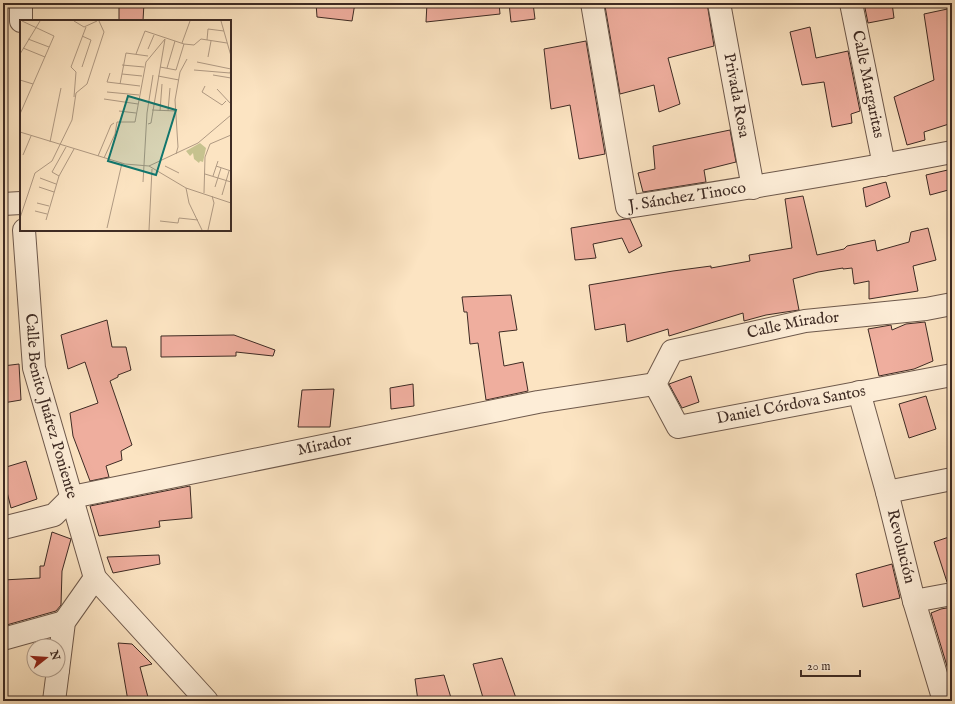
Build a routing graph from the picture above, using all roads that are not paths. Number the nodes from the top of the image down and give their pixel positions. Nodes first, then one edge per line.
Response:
1 (21, 3) edge
2 (592, 3) edge
3 (719, 3) edge
4 (851, 3) edge
5 (22, 20) edge
6 (952, 152) edge
7 (884, 165) junction
8 (753, 188) junction
9 (20, 203) edge
10 (3, 204) edge
11 (24, 231) edge
12 (952, 304) edge
13 (952, 375) edge
14 (655, 384) junction
15 (859, 392) junction
16 (952, 479) edge
17 (887, 492) junction
18 (72, 497) junction
19 (3, 528) edge
20 (95, 578) junction
21 (952, 594) edge
22 (914, 601) junction
23 (64, 622) junction
24 (62, 638) edge
25 (3, 639) edge
26 (57, 678) edge
27 (54, 701) edge
28 (207, 701) edge
29 (944, 701) edge

1 - 5 street
2 - 8 street, J. Sánchez Tinoco
3 - 8 street, Privada Rosa
4 - 7 street, Calle Margaritas
6 - 7 street, J. Sánchez Tinoco
7 - 8 street, J. Sánchez Tinoco
9 - 10 street
11 - 18 street, Calle Benito Juárez Poniente
12 - 14 street, Calle Mirador
13 - 15 street, Daniel Córdova Santos
14 - 15 street, Daniel Córdova Santos
14 - 18 street, Mirador
15 - 17 street, Revolución
16 - 17 street
17 - 22 street, Revolución
18 - 19 street
18 - 20 street, Calle Benito Juárez Poniente
20 - 23 street
20 - 28 street
21 - 22 street
22 - 29 street, Revolución
23 - 24 street
23 - 25 street
26 - 27 street

